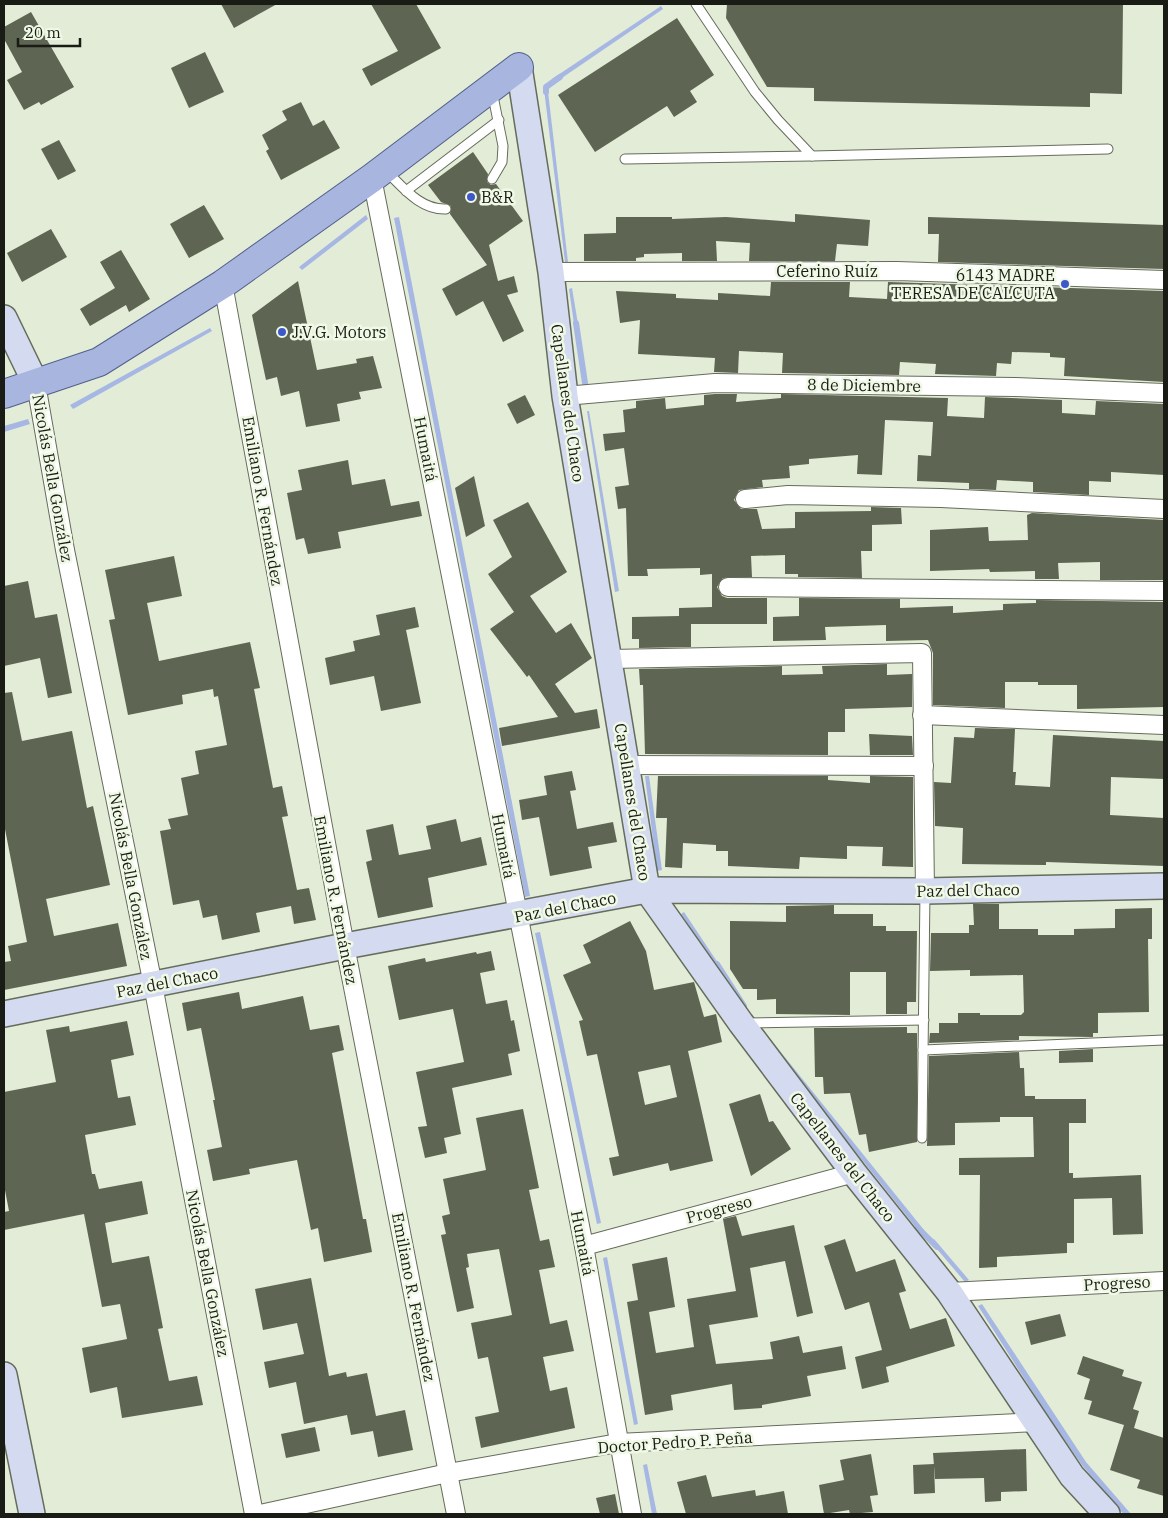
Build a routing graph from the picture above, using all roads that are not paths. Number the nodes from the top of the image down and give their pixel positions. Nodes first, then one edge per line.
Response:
1 (696, 4) edge
2 (519, 66) joint
3 (491, 88) junction
4 (499, 120) junction
5 (1108, 149) dead end
6 (812, 156) junction
7 (625, 159) dead end
8 (378, 174) junction
9 (492, 179) dead end
10 (406, 191) junction
11 (446, 209) dead end
12 (550, 272) junction
13 (1164, 280) edge
14 (223, 284) junction
15 (4, 318) edge
16 (36, 384) junction
17 (1164, 393) edge
18 (4, 394) edge
19 (565, 396) junction
20 (745, 499) dead end
21 (1164, 509) edge
22 (728, 588) dead end
23 (1164, 591) edge
24 (610, 659) junction
25 (922, 715) junction
26 (1164, 725) edge
27 (628, 765) junction
28 (924, 766) junction
29 (1164, 886) edge
30 (647, 890) junction
31 (926, 891) junction
32 (518, 916) junction
33 (345, 946) junction
34 (153, 985) junction
35 (4, 1014) edge
36 (924, 1020) junction
37 (741, 1023) junction
38 (1164, 1040) edge
39 (923, 1050) junction
40 (922, 1138) dead end
41 (854, 1173) junction
42 (584, 1246) junction
43 (1164, 1281) edge
44 (950, 1292) junction
45 (4, 1375) edge
46 (1036, 1422) junction
47 (618, 1443) junction
48 (448, 1473) junction
49 (32, 1514) edge
50 (254, 1514) edge
51 (260, 1514) edge
52 (456, 1514) edge
53 (632, 1514) edge
54 (1107, 1514) edge

1 - 6 lane
2 - 3 main road
2 - 12 street, Capellanes del Chaco
3 - 4 lane
3 - 8 main road
4 - 9 lane
4 - 10 lane
5 - 6 lane
6 - 7 lane
8 - 10 lane
8 - 14 main road
8 - 32 street, Humaitá
10 - 11 lane
12 - 13 street, Ceferino Ruíz
12 - 19 street, Capellanes del Chaco
14 - 16 main road
14 - 33 street, Emiliano R. Fernández
15 - 16 street
16 - 18 main road
16 - 34 street, Nicolás Bella González
17 - 19 street, 8 de Diciembre
19 - 24 street, Capellanes del Chaco
20 - 21 street
22 - 23 street
24 - 25 street
24 - 27 street, Capellanes del Chaco
25 - 26 street
25 - 28 street
27 - 28 street
27 - 30 street, Capellanes del Chaco
28 - 31 street
29 - 31 street, Paz del Chaco
30 - 31 street, Paz del Chaco
30 - 32 street, Paz del Chaco
30 - 37 street, Capellanes del Chaco
31 - 36 lane
32 - 33 street, Paz del Chaco
32 - 42 street, Humaitá
33 - 34 street, Paz del Chaco
33 - 48 street, Emiliano R. Fernández
34 - 35 street, Paz del Chaco
34 - 50 street, Nicolás Bella González
36 - 37 lane
36 - 39 lane
37 - 41 street, Capellanes del Chaco
38 - 39 lane
39 - 40 lane
41 - 42 street, Progreso
41 - 44 street, Capellanes del Chaco
42 - 47 street, Humaitá
43 - 44 street, Progreso
44 - 46 street, Capellanes del Chaco
45 - 49 street
46 - 47 street, Doctor Pedro P. Peña
46 - 54 street, Capellanes del Chaco
47 - 48 street, Doctor Pedro P. Peña
47 - 53 street, Humaitá
48 - 51 street, Doctor Pedro P. Peña
48 - 52 street, Emiliano R. Fernández

